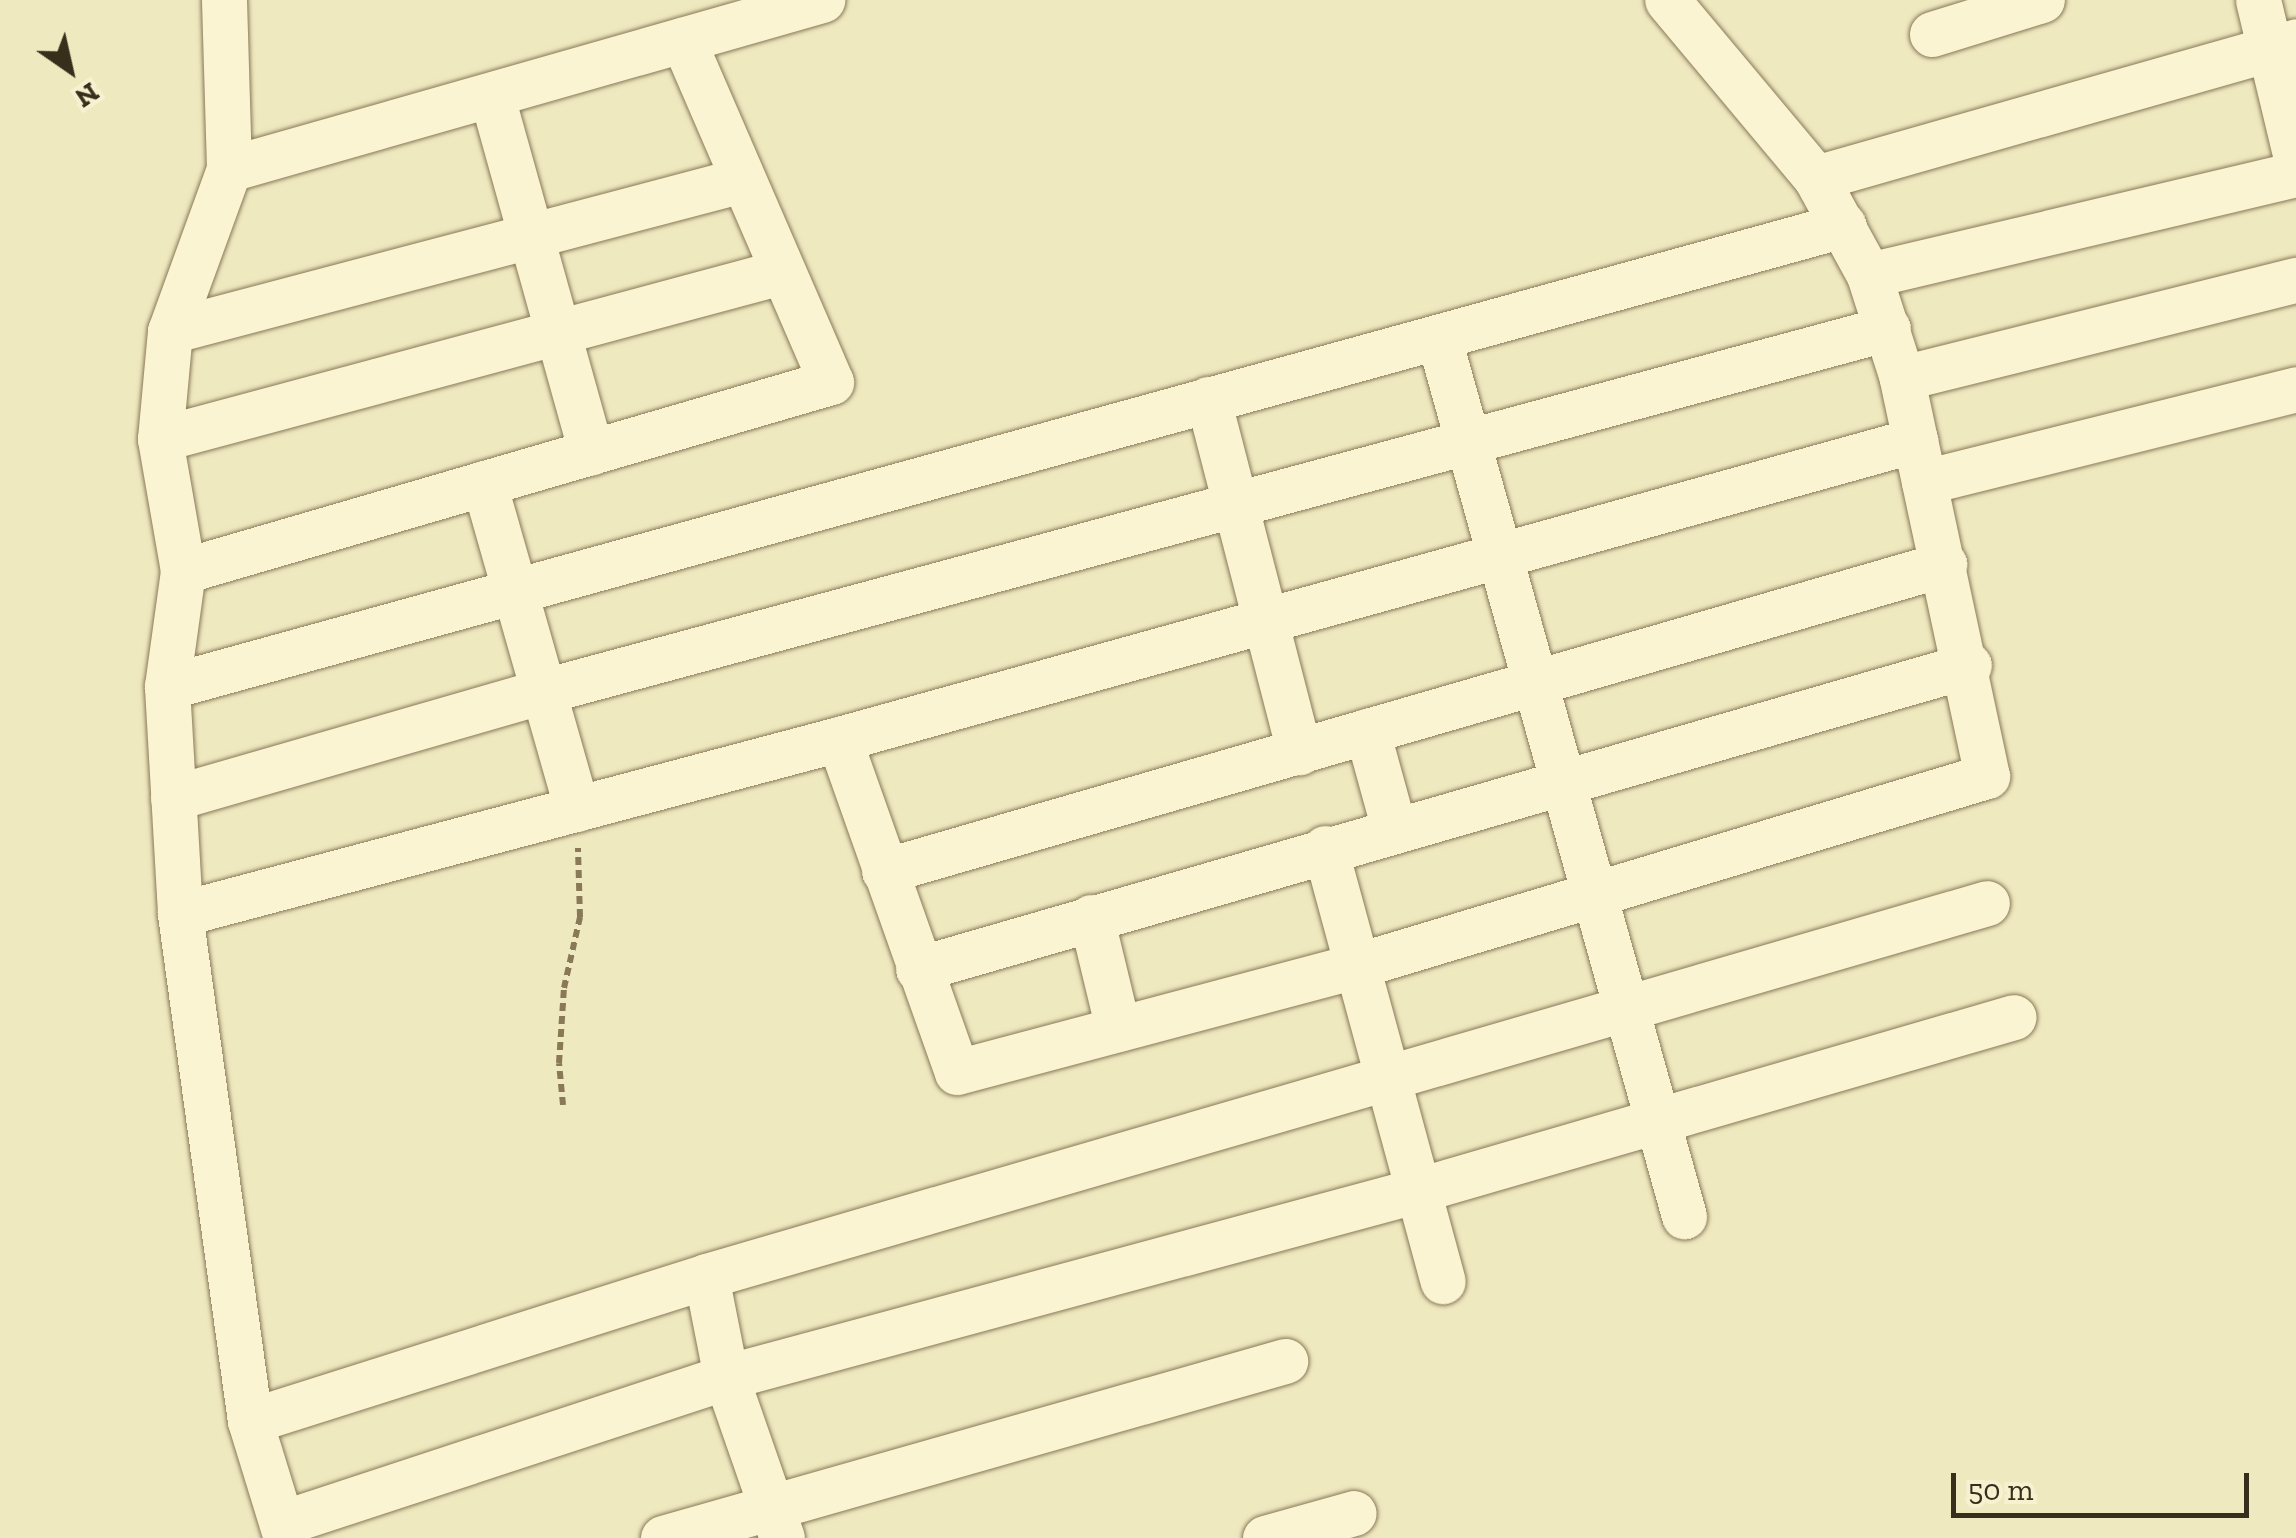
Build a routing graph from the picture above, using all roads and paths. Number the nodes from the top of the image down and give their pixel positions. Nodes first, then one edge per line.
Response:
1 (224, 0) edge
2 (822, 0) edge
3 (1667, 0) edge
4 (2042, 0) edge
5 (2258, 0) edge
6 (778, 7) edge
7 (1932, 34) dead end
8 (683, 40) junction
9 (2283, 44) edge
10 (492, 96) junction
11 (2296, 158) edge
12 (229, 169) junction
13 (2296, 174) edge
14 (1816, 178) junction
15 (742, 180) junction
16 (1843, 224) junction
17 (530, 236) junction
18 (781, 272) junction
19 (1869, 275) junction
20 (2296, 280) edge
21 (1888, 328) junction
22 (170, 331) junction
23 (557, 332) junction
24 (1438, 339) junction
25 (1902, 378) junction
26 (2296, 390) edge
27 (1208, 399) junction
28 (160, 439) junction
29 (1469, 441) junction
30 (591, 452) junction
31 (1919, 461) junction
32 (484, 483) junction
33 (1240, 508) junction
34 (1499, 555) junction
35 (1944, 564) junction
36 (184, 571) junction
37 (515, 590) junction
38 (1268, 619) junction
39 (1969, 666) junction
40 (1534, 678) junction
41 (167, 687) junction
42 (544, 691) junction
43 (1367, 731) junction
44 (839, 739) junction
45 (1299, 752) junction
46 (1563, 782) junction
47 (173, 798) junction
48 (577, 809) junction
49 (1394, 829) junction
50 (1325, 848) junction
51 (884, 871) junction
52 (1597, 893) junction
53 (1987, 902) dead end
54 (180, 914) junction
55 (1091, 917) junction
56 (1359, 965) junction
57 (918, 969) junction
58 (1625, 1013) junction
59 (2014, 1018) dead end
60 (1118, 1028) junction
61 (1393, 1078) junction
62 (562, 1105) dead end
63 (1658, 1121) junction
64 (1422, 1189) junction
65 (1684, 1216) dead end
66 (706, 1276) junction
67 (1444, 1281) dead end
68 (1285, 1361) dead end
69 (726, 1377) junction
70 (250, 1421) junction
71 (1354, 1513) dead end
72 (775, 1521) edge
73 (284, 1530) edge
74 (663, 1538) edge
75 (1264, 1538) edge

1 - 12 street
2 - 6 street
3 - 14 street
4 - 7 street
5 - 9 street
6 - 8 street
8 - 10 street
8 - 15 street
9 - 11 street
9 - 14 street
10 - 12 street
10 - 17 street
12 - 22 street
13 - 19 street
14 - 16 street
15 - 17 street
15 - 18 street
16 - 19 street
16 - 24 street
17 - 22 street
17 - 23 street
18 - 23 street
18 - 30 street
19 - 21 street
20 - 25 street
21 - 25 street
21 - 29 street
22 - 28 street
23 - 28 street
23 - 30 street
24 - 27 street
24 - 29 street
25 - 31 street
26 - 31 street
27 - 33 street
27 - 37 street
28 - 36 street
29 - 33 street
29 - 34 street
30 - 32 street
31 - 34 street
31 - 35 street
32 - 36 street
32 - 37 street
33 - 38 street
33 - 42 street
34 - 38 street
34 - 40 street
35 - 39 street
35 - 40 street
36 - 41 street
37 - 41 street
37 - 42 street
38 - 44 street
38 - 45 street
39 - 46 street
39 - 52 street
40 - 43 street
40 - 46 street
41 - 47 street
42 - 47 street
42 - 48 street
43 - 45 street
43 - 49 street
44 - 48 street
44 - 51 street
45 - 51 street
46 - 49 street
46 - 52 street
47 - 54 street
48 - 54 street
48 - 62 path
49 - 50 street
50 - 55 street
50 - 56 street
51 - 57 street
52 - 56 street
52 - 58 street
53 - 58 street
54 - 70 street
55 - 57 street
55 - 60 street
56 - 60 street
56 - 61 street
57 - 60 street
58 - 61 street
58 - 63 street
59 - 63 street
61 - 64 street
61 - 66 street
63 - 64 street
63 - 65 street
64 - 67 street
64 - 69 street
66 - 69 street
66 - 70 street
68 - 72 street
69 - 72 street
69 - 73 street
70 - 73 street
71 - 75 street
72 - 74 street

